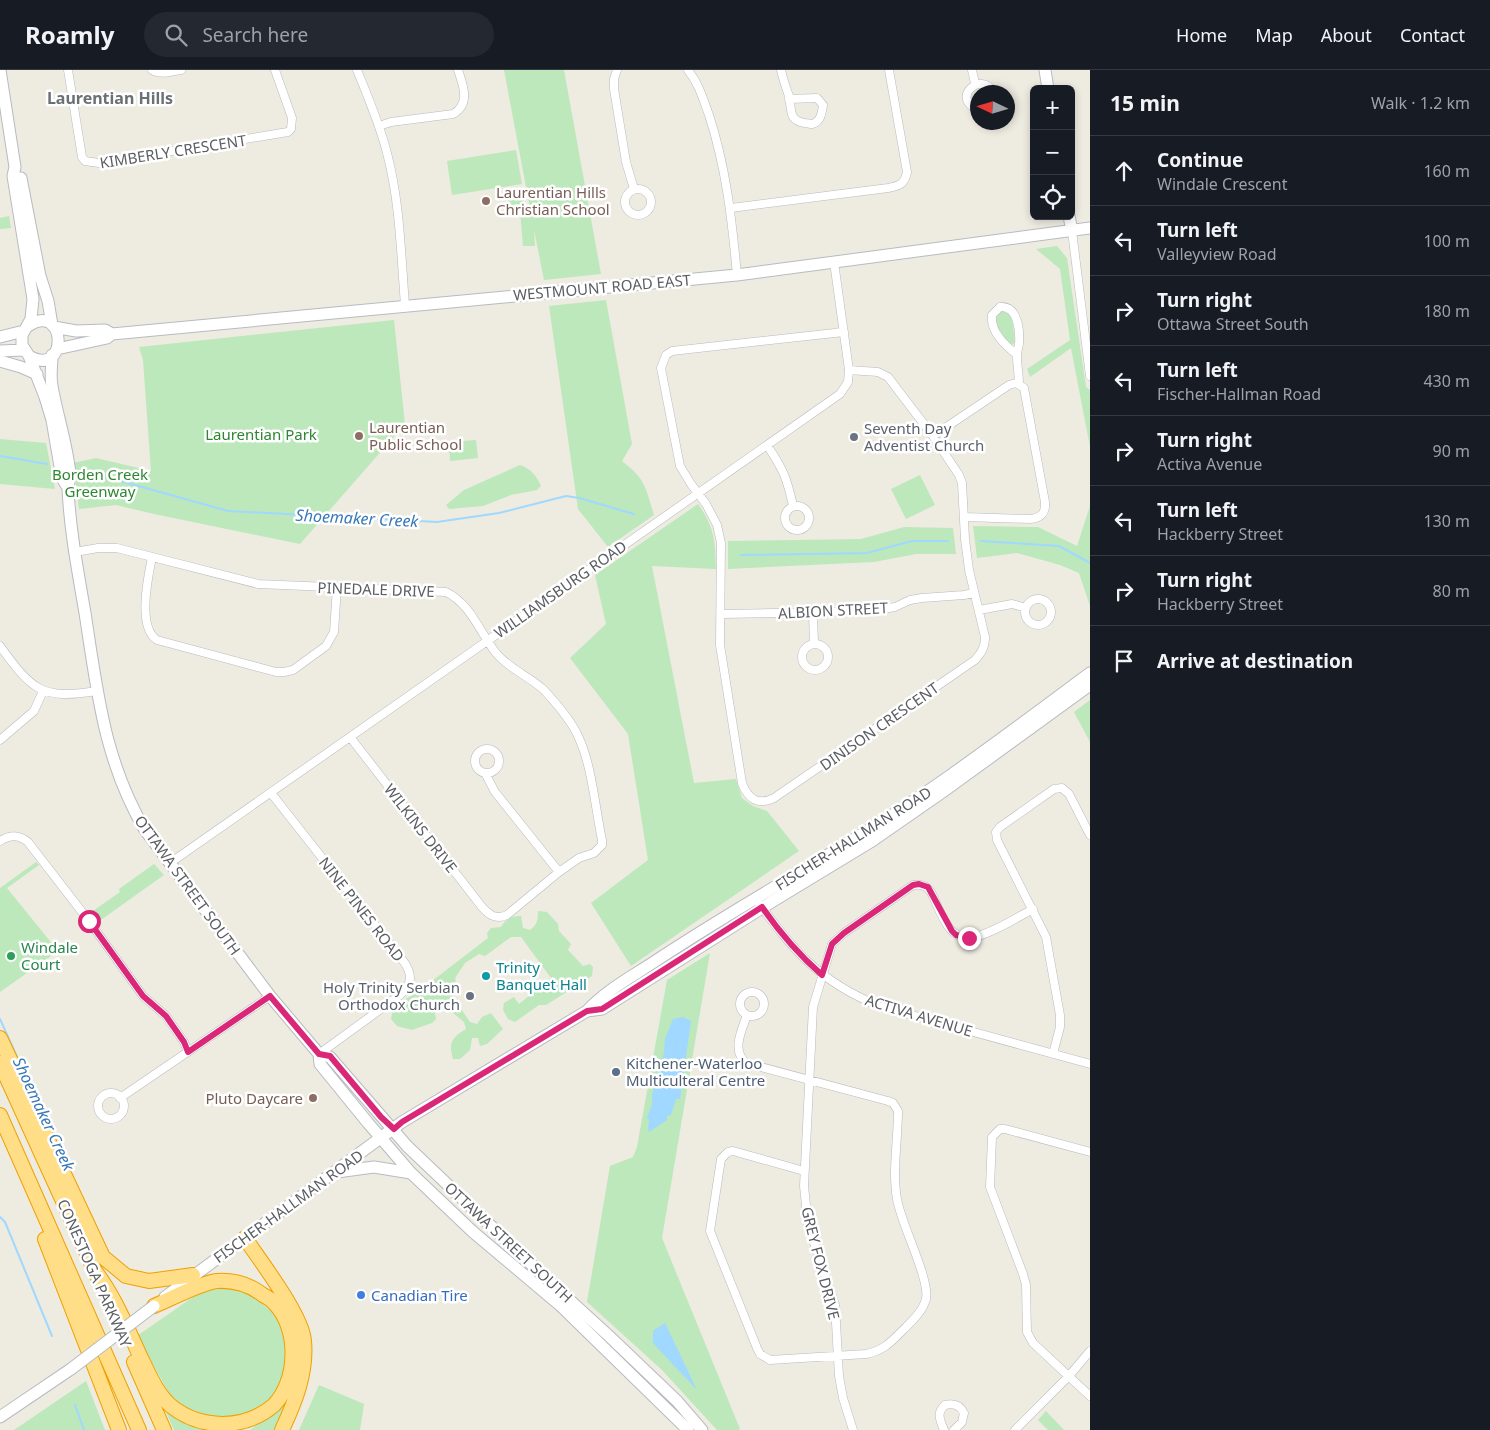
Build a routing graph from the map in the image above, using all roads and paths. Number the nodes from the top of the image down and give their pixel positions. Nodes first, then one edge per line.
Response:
1 (68, 70) edge
2 (152, 70) edge
3 (181, 70) edge
4 (275, 70) edge
5 (358, 70) edge
6 (458, 70) edge
7 (617, 70) edge
8 (699, 70) edge
9 (781, 70) edge
10 (889, 70) edge
11 (972, 70) edge
12 (1045, 70) edge
13 (0, 71) edge
14 (690, 73) edge
15 (975, 83) joint
16 (988, 85) edge
17 (1047, 85) edge
18 (970, 88) edge
19 (789, 99) junction
20 (970, 104) edge
21 (379, 126) junction
22 (15, 167) junction
23 (634, 189) dead end
24 (731, 208) junction
25 (1070, 220) edge
26 (1090, 228) edge
27 (1072, 231) junction
28 (834, 262) junction
29 (737, 275) junction
30 (405, 305) junction
31 (1090, 309) edge
32 (1081, 311) junction
33 (53, 326) junction
34 (26, 328) junction
35 (844, 332) junction
36 (112, 334) junction
37 (0, 337) edge
38 (0, 351) edge
39 (58, 351) junction
40 (26, 353) junction
41 (1017, 355) junction
42 (0, 362) edge
43 (849, 370) junction
44 (37, 374) junction
45 (1090, 376) edge
46 (1019, 384) junction
47 (933, 436) junction
48 (767, 445) junction
49 (68, 488) junction
50 (698, 494) junction
51 (793, 506) dead end
52 (964, 517) junction
53 (75, 552) junction
54 (152, 557) junction
55 (336, 587) junction
56 (974, 593) junction
57 (1026, 608) dead end
58 (979, 610) junction
59 (813, 613) junction
60 (721, 614) junction
61 (488, 640) junction
62 (814, 644) dead end
63 (0, 646) edge
64 (1090, 673) edge
65 (1090, 685) edge
66 (43, 691) junction
67 (97, 691) junction
68 (350, 737) junction
69 (0, 740) edge
70 (485, 773) dead end
71 (271, 793) junction
72 (1090, 835) edge
73 (0, 841) edge
74 (170, 863) junction
75 (559, 872) junction
76 (758, 903) junction
77 (1033, 909) junction
78 (493, 917) joint
79 (822, 975) junction
80 (270, 996) junction
81 (747, 1014) dead end
82 (0, 1038) edge
83 (188, 1052) junction
84 (319, 1054) junction
85 (1053, 1054) junction
86 (0, 1063) edge
87 (1090, 1064) edge
88 (810, 1080) junction
89 (120, 1098) dead end
90 (0, 1115) edge
91 (394, 1129) junction
92 (381, 1137) junction
93 (1090, 1152) edge
94 (22, 1165) junction
95 (804, 1171) junction
96 (335, 1173) junction
97 (411, 1173) junction
98 (249, 1236) junction
99 (95, 1271) junction
100 (193, 1275) junction
101 (154, 1306) junction
102 (1090, 1351) edge
103 (838, 1356) junction
104 (1069, 1376) junction
105 (1090, 1396) edge
106 (0, 1417) edge
107 (119, 1430) edge
108 (139, 1430) edge
109 (164, 1430) edge
110 (282, 1430) edge
111 (688, 1430) edge
112 (702, 1430) edge
113 (853, 1430) edge
114 (944, 1430) edge
115 (954, 1430) edge
116 (1015, 1430) edge

1 - 4 street, KIMBERLY CRESCENT
2 - 3 street
5 - 21 street
6 - 21 street
7 - 23 street
8 - 14 street
9 - 19 street
10 - 24 street
11 - 15 street
12 - 17 main road
13 - 22 main road
14 - 24 street
15 - 16 street
18 - 20 street
19 - 19 street
21 - 30 street
22 - 33 main road
22 - 34 main road
24 - 29 street
25 - 27 main road
26 - 27 main road, WESTMOUNT ROAD EAST
27 - 28 main road, WESTMOUNT ROAD EAST
27 - 32 street
28 - 29 main road, WESTMOUNT ROAD EAST
28 - 35 street, WILLIAMSBURG ROAD
29 - 30 main road, WESTMOUNT ROAD EAST
30 - 36 main road, WESTMOUNT ROAD EAST
31 - 32 street
32 - 45 street
33 - 34 main road
33 - 36 main road
33 - 39 main road
34 - 37 main road
34 - 40 main road
35 - 43 street, WILLIAMSBURG ROAD
35 - 50 street, DINISON CRESCENT
36 - 39 main road
38 - 40 main road
39 - 40 main road
39 - 49 main road
40 - 44 main road
41 - 41 street
41 - 46 street
42 - 44 main road
43 - 47 street, DINISON CRESCENT
43 - 48 street, WILLIAMSBURG ROAD
44 - 49 main road
46 - 47 street
46 - 52 street
47 - 52 street, DINISON CRESCENT
48 - 50 street, WILLIAMSBURG ROAD
48 - 51 street
49 - 53 main road, OTTAWA STREET SOUTH
50 - 60 street, DINISON CRESCENT
50 - 61 street, WILLIAMSBURG ROAD
52 - 56 street, DINISON CRESCENT
53 - 54 street, PINEDALE DRIVE
53 - 67 main road, OTTAWA STREET SOUTH
54 - 55 street, PINEDALE DRIVE
54 - 55 street
55 - 61 street, PINEDALE DRIVE
56 - 58 street, DINISON CRESCENT
56 - 59 street, ALBION STREET
57 - 58 street
58 - 60 street, DINISON CRESCENT
59 - 60 street, ALBION STREET
59 - 62 street
61 - 68 street, WILLIAMSBURG ROAD
61 - 75 street, PINEDALE DRIVE
63 - 66 street
64 - 76 main road, FISCHER-HALLMAN ROAD
65 - 76 main road, FISCHER-HALLMAN ROAD
66 - 67 street
66 - 69 street
67 - 74 main road, OTTAWA STREET SOUTH
68 - 71 street, WILLIAMSBURG ROAD
68 - 78 street, WILKINS DRIVE
70 - 75 street
71 - 74 street, WILLIAMSBURG ROAD
71 - 84 street, NINE PINES ROAD
72 - 77 street
73 - 83 street
74 - 80 main road, OTTAWA STREET SOUTH
75 - 78 street, PINEDALE DRIVE
76 - 79 street, ACTIVA AVENUE
76 - 91 main road, FISCHER-HALLMAN ROAD
77 - 79 street, GREY FOX DRIVE
77 - 85 street
79 - 85 street, ACTIVA AVENUE
79 - 88 street, GREY FOX DRIVE
80 - 83 street
80 - 84 main road, OTTAWA STREET SOUTH
81 - 88 street
82 - 100 highway
83 - 89 street
84 - 91 main road, OTTAWA STREET SOUTH
84 - 92 main road, OTTAWA STREET SOUTH
85 - 87 street, ACTIVA AVENUE
86 - 99 highway, CONESTOGA PARKWAY
88 - 95 street, GREY FOX DRIVE
88 - 103 street
90 - 94 highway, CONESTOGA PARKWAY
91 - 92 main road, FISCHER-HALLMAN ROAD
91 - 112 main road, OTTAWA STREET SOUTH
92 - 96 main road, FISCHER-HALLMAN ROAD
92 - 97 main road, OTTAWA STREET SOUTH
93 - 104 street
94 - 107 highway
94 - 108 highway, CONESTOGA PARKWAY
95 - 103 street, GREY FOX DRIVE
95 - 103 street
96 - 97 main road
96 - 98 main road, FISCHER-HALLMAN ROAD
97 - 111 main road, OTTAWA STREET SOUTH
98 - 100 main road, FISCHER-HALLMAN ROAD
98 - 110 highway
99 - 101 highway
99 - 109 highway, CONESTOGA PARKWAY
100 - 101 main road, FISCHER-HALLMAN ROAD
101 - 106 main road, FISCHER-HALLMAN ROAD, bridge
102 - 104 street
103 - 113 street, GREY FOX DRIVE
104 - 105 street
104 - 116 street
114 - 115 street

